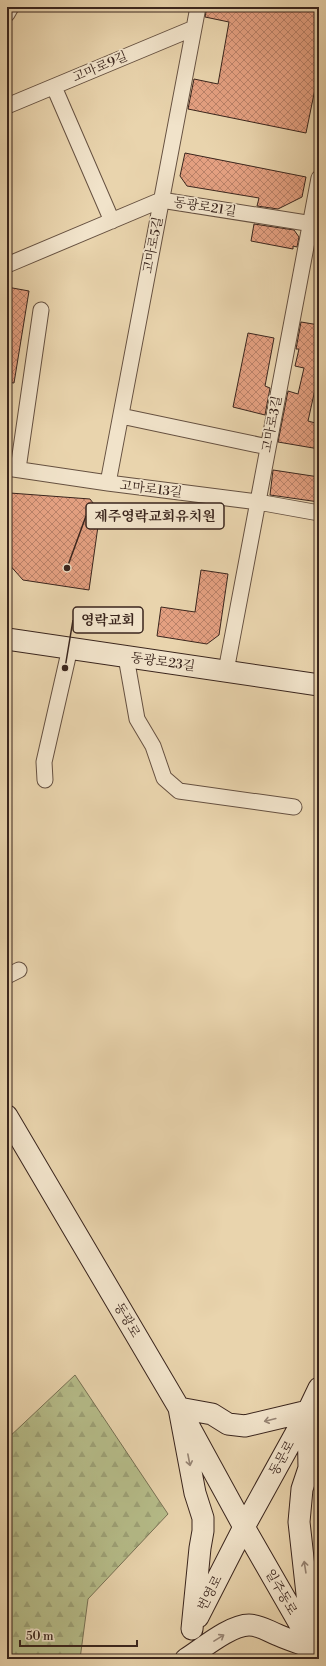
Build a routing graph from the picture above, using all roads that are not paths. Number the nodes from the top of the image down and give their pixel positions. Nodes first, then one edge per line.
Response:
1 (12, 7) edge
2 (198, 7) edge
3 (7, 14) edge
4 (194, 28) junction
5 (54, 87) junction
6 (7, 106) edge
7 (319, 178) edge
8 (162, 200) junction
9 (112, 221) junction
10 (315, 224) edge
11 (7, 265) edge
12 (41, 310) dead end
13 (121, 416) junction
14 (268, 447) junction
15 (12, 469) edge
16 (108, 483) junction
17 (258, 502) junction
18 (319, 513) edge
19 (7, 639) edge
20 (70, 648) junction
21 (126, 656) junction
22 (226, 671) junction
23 (319, 685) edge
24 (45, 780) dead end
25 (294, 808) dead end
26 (7, 1116) edge
27 (319, 1388) edge
28 (179, 1408) junction
29 (308, 1411) junction
30 (244, 1527) junction
31 (192, 1629) junction
32 (316, 1653) edge
33 (177, 1659) edge
34 (186, 1659) edge

1 - 3 street
2 - 4 street, 고마로5길
4 - 5 street, 고마로9길
4 - 8 street, 고마로5길
5 - 6 street, 고마로9길
5 - 9 street
7 - 10 street, 고마로3길
8 - 9 street, 동광로21길
8 - 10 street, 동광로21길
8 - 13 street, 고마로5길
9 - 11 street, 동광로21길
10 - 14 street, 고마로3길
12 - 15 street
13 - 14 street
13 - 16 street, 고마로5길
14 - 17 street, 고마로3길
15 - 16 street, 고마로13길
16 - 17 street, 고마로13길
17 - 18 street, 고마로13길
17 - 22 street, 고마로3길
19 - 20 main road, 동광로23길
20 - 21 main road, 동광로23길
20 - 24 street
21 - 22 main road, 동광로23길
21 - 25 street
22 - 23 main road, 동광로23길
26 - 28 main road, 동광로
27 - 29 main road, 동문로
29 -> 28 main road
28 - 30 main road, 동광로
28 -> 31 main road
29 - 30 main road, 동문로
32 -> 29 main road
30 - 31 main road, 번영로
30 - 32 main road, 일주동로
31 - 33 main road, 번영로
34 -> 32 main road

